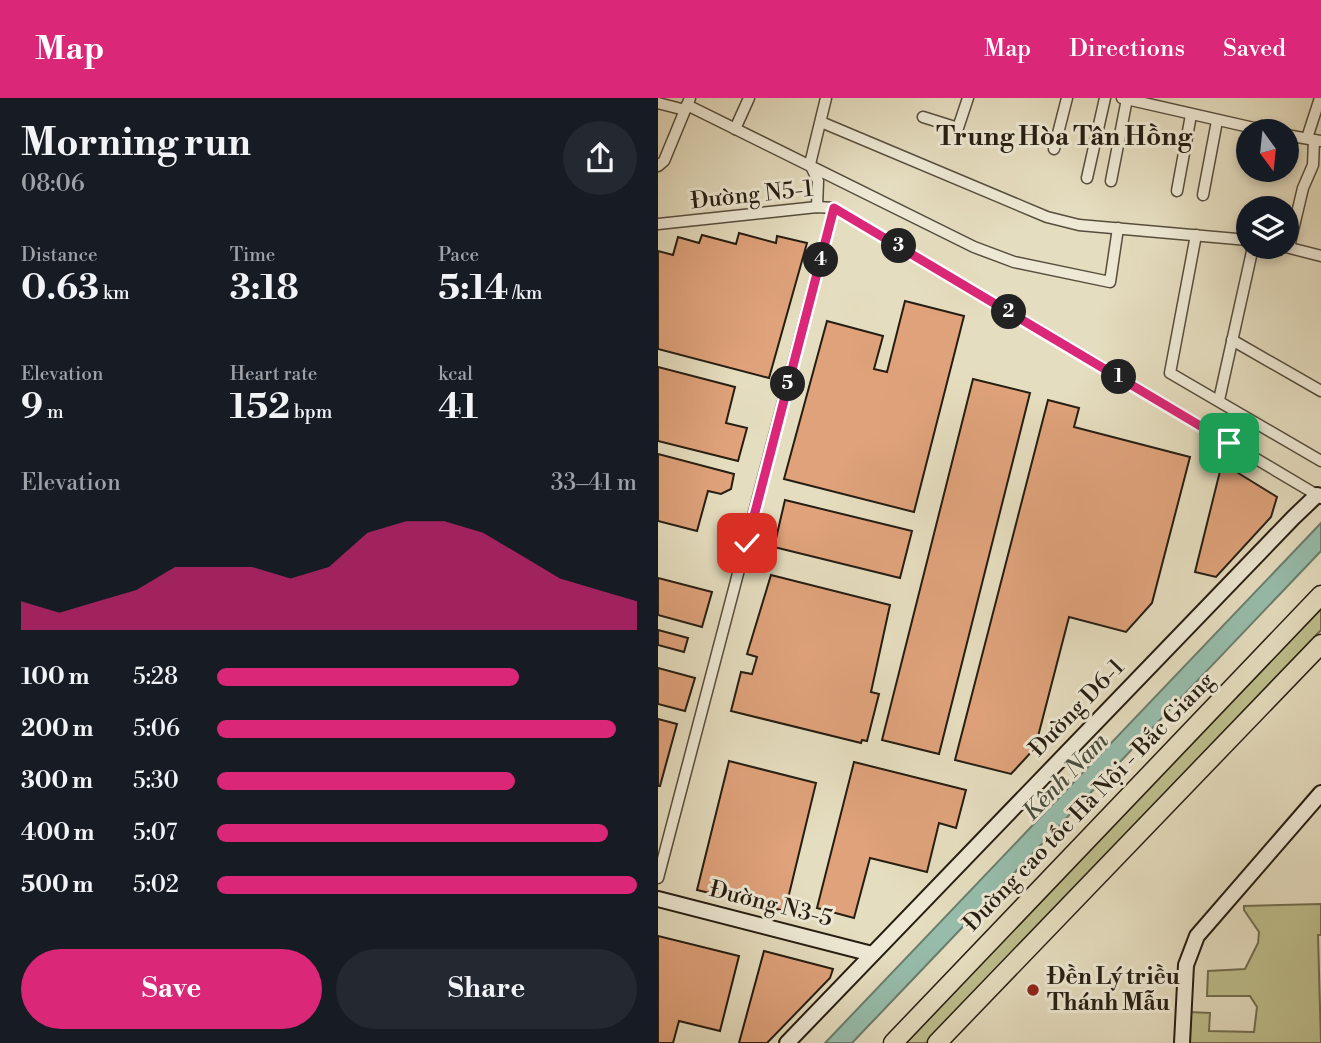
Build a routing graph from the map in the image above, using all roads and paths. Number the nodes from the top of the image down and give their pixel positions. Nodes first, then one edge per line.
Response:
1 (750, 98) edge
2 (826, 98) edge
3 (968, 98) edge
4 (1067, 98) edge
5 (1105, 98) edge
6 (1320, 98) edge
7 (1125, 99) edge
8 (658, 103) edge
9 (687, 104) edge
10 (1191, 115) junction
11 (923, 117) dead end
12 (1217, 121) junction
13 (821, 122) junction
14 (1236, 125) edge
15 (735, 130) junction
16 (1314, 140) edge
17 (1054, 149) dead end
18 (810, 164) junction
19 (658, 166) edge
20 (1087, 177) dead end
21 (1111, 181) dead end
22 (1177, 191) dead end
23 (1203, 195) dead end
24 (1299, 203) edge
25 (817, 206) junction
26 (834, 208) junction
27 (658, 224) edge
28 (1118, 228) junction
29 (1196, 236) junction
30 (1236, 239) edge
31 (1299, 250) edge
32 (1321, 256) edge
33 (1250, 259) edge
34 (1233, 340) junction
35 (1321, 391) edge
36 (1219, 400) junction
37 (1321, 461) edge
38 (1319, 495) edge
39 (1321, 595) edge
40 (1321, 644) edge
41 (1321, 793) edge
42 (658, 878) edge
43 (658, 898) edge
44 (872, 954) junction
45 (787, 1043) edge
46 (893, 1043) edge
47 (937, 1043) edge
48 (1182, 1043) edge

1 - 15 street
2 - 13 street
3 - 11 street
4 - 17 street
5 - 20 street
6 - 16 street
7 - 10 street
7 - 21 street
8 - 9 street
9 - 15 street
9 - 19 street
10 - 12 street
10 - 22 street
12 - 14 street
12 - 23 street
13 - 18 street
13 - 28 street
15 - 18 street
16 - 24 street
18 - 25 street
18 - 28 street
25 - 26 street, Đường N5-1
25 - 27 street, Đường N5-1
26 - 38 street, Đường N5-1
26 - 42 street
28 - 29 street
29 - 30 street
29 - 36 street
31 - 32 street
33 - 34 street
34 - 35 street
34 - 36 street
36 - 37 street
38 - 44 street, Đường D6-1
39 - 46 highway, Đường cao tốc Hà Nội - Bắc Giang
40 - 47 highway
41 - 48 street
43 - 44 street, Đường N3-5
44 - 45 street, Đường D6-1

